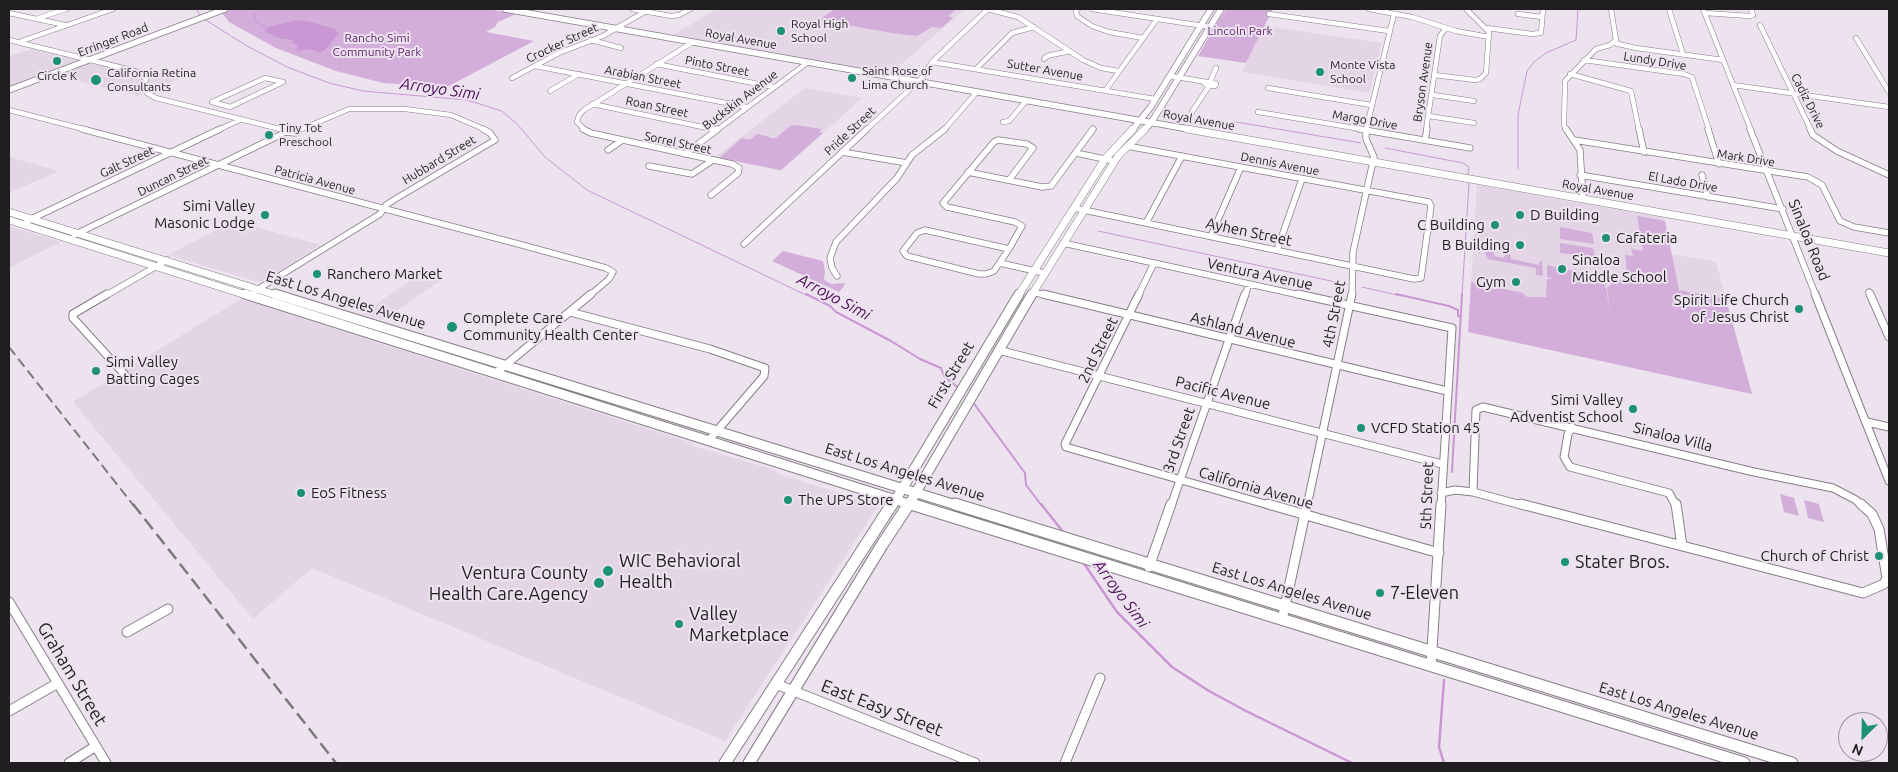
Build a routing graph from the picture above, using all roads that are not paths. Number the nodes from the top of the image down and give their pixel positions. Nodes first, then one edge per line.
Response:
1 (18, 9) edge
2 (66, 9) edge
3 (113, 9) edge
4 (225, 9) edge
5 (505, 9) edge
6 (632, 9) edge
7 (690, 9) edge
8 (987, 9) edge
9 (1078, 9) edge
10 (1092, 9) edge
11 (1212, 9) edge
12 (1221, 9) edge
13 (1369, 9) edge
14 (1466, 9) edge
15 (1543, 9) edge
16 (1612, 9) edge
17 (1669, 9) edge
18 (1751, 9) edge
19 (646, 11) junction
20 (1704, 11) edge
21 (9, 13) edge
22 (1269, 14) dead end
23 (1394, 14) junction
24 (1518, 14) dead end
25 (1542, 17) junction
26 (36, 19) junction
27 (1157, 19) junction
28 (65, 25) junction
29 (1201, 25) junction
30 (1760, 26) dead end
31 (1034, 27) junction
32 (1210, 27) junction
33 (615, 28) junction
34 (1446, 28) junction
35 (1487, 28) junction
36 (1389, 31) junction
37 (1490, 37) junction
38 (1142, 38) junction
39 (1856, 38) dead end
40 (9, 40) edge
41 (591, 40) junction
42 (18, 42) junction
43 (693, 42) junction
44 (1614, 43) junction
45 (9, 45) edge
46 (621, 48) dead end
47 (1070, 51) junction
48 (1683, 54) junction
49 (91, 59) junction
50 (1044, 59) dead end
51 (1584, 60) junction
52 (1723, 60) junction
53 (807, 62) junction
54 (932, 62) junction
55 (656, 64) junction
56 (535, 66) junction
57 (977, 68) junction
58 (1216, 68) dead end
59 (1118, 71) junction
60 (579, 74) junction
61 (1570, 74) junction
62 (1434, 75) junction
63 (1169, 77) junction
64 (512, 78) dead end
65 (1179, 79) junction
66 (917, 82) junction
67 (625, 84) junction
68 (1208, 84) junction
69 (1733, 85) junction
70 (774, 87) junction
71 (1268, 88) dead end
72 (9, 90) edge
73 (550, 91) dead end
74 (1105, 91) junction
75 (1889, 92) edge
76 (976, 93) junction
77 (1792, 93) junction
78 (1433, 95) junction
79 (1155, 99) junction
80 (1026, 101) junction
81 (1474, 101) dead end
82 (592, 104) junction
83 (1371, 105) junction
84 (218, 106) junction
85 (1889, 107) edge
86 (747, 108) junction
87 (9, 110) edge
88 (207, 110) junction
89 (1192, 112) dead end
90 (1258, 112) dead end
91 (1429, 116) junction
92 (242, 119) junction
93 (1141, 121) junction
94 (1003, 122) dead end
95 (1151, 123) junction
96 (1474, 123) dead end
97 (302, 129) dead end
98 (285, 130) junction
99 (717, 130) junction
100 (1093, 130) dead end
101 (1366, 131) junction
102 (295, 133) dead end
103 (622, 140) junction
104 (1426, 140) junction
105 (1574, 140) junction
106 (1127, 146) junction
107 (1470, 148) dead end
108 (608, 150) dead end
109 (842, 152) junction
110 (1644, 152) junction
111 (170, 153) junction
112 (1076, 153) junction
113 (685, 154) junction
114 (1182, 156) junction
115 (1105, 159) junction
116 (712, 160) junction
117 (1114, 161) junction
118 (1373, 162) junction
119 (907, 163) junction
120 (1719, 164) junction
121 (217, 166) junction
122 (649, 166) dead end
123 (1240, 167) junction
124 (257, 170) dead end
125 (968, 172) junction
126 (1768, 172) junction
127 (250, 174) junction
128 (1580, 175) junction
129 (1702, 175) dead end
130 (1889, 175) edge
131 (1302, 179) junction
132 (1009, 180) junction
133 (1366, 191) junction
134 (711, 195) dead end
135 (1708, 196) junction
136 (1583, 199) junction
137 (1074, 208) junction
138 (384, 210) junction
139 (1083, 210) junction
140 (1783, 210) junction
141 (9, 212) edge
142 (30, 219) junction
143 (9, 220) edge
144 (1146, 223) junction
145 (20, 224) junction
146 (1889, 233) edge
147 (78, 234) junction
148 (1211, 236) junction
149 (1794, 237) junction
150 (67, 238) junction
151 (1063, 243) junction
152 (744, 244) dead end
153 (1009, 249) junction
154 (1277, 250) junction
155 (1889, 254) edge
156 (166, 260) junction
157 (1000, 263) junction
158 (1154, 263) junction
159 (156, 266) junction
160 (1354, 267) junction
161 (1034, 270) junction
162 (1044, 273) junction
163 (837, 276) dead end
164 (1418, 280) joint
165 (1249, 284) junction
166 (257, 290) junction
167 (1032, 292) junction
168 (1869, 292) dead end
169 (249, 295) junction
170 (1350, 306) junction
171 (570, 312) junction
172 (1129, 315) junction
173 (1452, 328) joint
174 (368, 329) junction
175 (1889, 337) edge
176 (1230, 340) junction
177 (998, 350) junction
178 (505, 365) junction
179 (1336, 365) junction
180 (496, 373) junction
181 (126, 376) dead end
182 (1099, 376) junction
183 (1447, 391) junction
184 (1206, 404) junction
185 (1866, 422) junction
186 (1572, 427) junction
187 (1889, 427) edge
188 (716, 431) junction
189 (1323, 433) junction
190 (709, 440) junction
191 (1066, 447) joint
192 (1442, 464) junction
193 (1179, 480) junction
194 (1889, 481) edge
195 (903, 488) junction
196 (1473, 492) junction
197 (916, 493) junction
198 (1441, 493) junction
199 (896, 499) junction
200 (909, 503) junction
201 (1304, 515) junction
202 (1682, 546) junction
203 (1439, 553) junction
204 (1150, 565) junction
205 (1146, 578) junction
206 (1888, 578) edge
207 (9, 602) edge
208 (1285, 606) junction
209 (168, 609) dead end
210 (1282, 620) junction
211 (127, 632) dead end
212 (1432, 652) junction
213 (1431, 666) junction
214 (1100, 678) dead end
215 (58, 683) junction
216 (776, 684) junction
217 (793, 691) junction
218 (9, 711) edge
219 (96, 746) junction
220 (69, 763) edge
221 (106, 763) edge
222 (725, 763) edge
223 (749, 763) edge
224 (975, 763) edge
225 (1065, 763) edge
226 (1744, 763) edge
227 (1792, 763) edge

1 - 21 street
2 - 26 street
3 - 28 street
4 - 49 main road, Erringer Road
5 - 33 main road, Royal Avenue
6 - 19 street
7 - 19 street
8 - 31 street
8 - 54 street, Pride Street
9 - 38 street
10 - 27 street
11 - 29 main road, First Street
12 - 32 main road, First Street
13 - 23 street
14 - 35 street
15 - 25 street
16 - 44 street
17 - 48 street
18 - 20 street
19 - 33 street, Crocker Street
20 - 52 street, Sinaloa Road
21 - 26 street
22 - 36 street
23 - 34 street
23 - 36 street
24 - 25 street
25 - 35 street
26 - 28 street
27 - 29 street
27 - 38 street
28 - 42 street
29 - 32 street
29 - 63 main road, First Street
30 - 77 street, Cadiz Drive
31 - 47 street
31 - 57 street
32 - 65 main road, First Street
33 - 41 street, Crocker Street
33 - 43 main road, Royal Avenue
34 - 37 street
34 - 62 street, Bryson Avenue
35 - 37 street
36 - 83 street
37 - 62 street
38 - 59 street
39 - 75 street
40 - 42 street
41 - 46 street
41 - 56 street, Crocker Street
42 - 45 street
42 - 49 street
43 - 53 main road, Royal Avenue
43 - 55 street
44 - 48 street
44 - 51 street
47 - 50 street
47 - 59 street
48 - 52 street
49 - 72 main road, Erringer Road
49 - 88 street
51 - 61 street
51 - 120 street, Lundy Drive
52 - 69 street, Sinaloa Road
53 - 66 main road, Royal Avenue
53 - 70 street, Buckskin Avenue
54 - 57 street, Sutter Avenue
54 - 66 street, Pride Street
55 - 67 street
55 - 70 street, Pinto Street
56 - 60 street, Arabian Street
56 - 64 street, Crocker Street
57 - 74 street, Sutter Avenue
58 - 68 street
59 - 74 street
60 - 67 street, Arabian Street
60 - 73 street
61 - 105 street
61 - 110 street
62 - 78 street, Bryson Avenue
63 - 65 street
63 - 79 main road, First Street
65 - 68 street
65 - 95 main road, First Street
66 - 76 main road, Royal Avenue
66 - 109 street, Pride Street
67 - 82 street
67 - 86 street, Arabian Street
68 - 89 street
69 - 77 street
69 - 126 street, Sinaloa Road
70 - 86 street, Buckskin Avenue
71 - 83 street
74 - 79 street, Sutter Avenue
76 - 80 main road, Royal Avenue
76 - 119 street
77 - 85 street
77 - 130 street, Cadiz Drive
78 - 81 street
78 - 91 street, Bryson Avenue
79 - 93 main road, First Street
80 - 93 main road, Royal Avenue
80 - 94 street
82 - 99 street, Roan Street
82 - 103 street, Sorrel Street
83 - 101 street
84 - 84 street
84 - 88 street
86 - 99 street, Buckskin Avenue
87 - 111 street, Patricia Avenue
88 - 92 street
90 - 101 street, Margo Drive
91 - 96 street
91 - 104 street, Bryson Avenue
92 - 98 street
92 - 111 street, Galt Street
93 - 95 main road, Royal Avenue
93 - 115 main road, First Street
95 - 106 main road, First Street
95 - 118 main road, Royal Avenue
97 - 138 street, Hubbard Street
98 - 102 street
98 - 121 street, Duncan Street
99 - 113 street, Buckskin Avenue
100 - 112 street
101 - 104 street, Margo Drive
101 - 118 street
103 - 108 street
103 - 113 street, Sorrel Street
104 - 107 street, Margo Drive
105 - 110 street, Mark Drive
105 - 128 street
106 - 114 street, Dennis Avenue
106 - 117 main road, First Street
109 - 119 street
109 - 152 street, Pride Street
110 - 120 street, Mark Drive
111 - 121 street, Patricia Avenue
111 - 142 street, Galt Street
112 - 115 street
112 - 132 street
113 - 116 street, Sorrel Street
114 - 123 street, Dennis Avenue
114 - 144 street
115 - 117 street
115 - 137 main road, First Street
116 - 122 street
116 - 134 street, Sorrel Street
117 - 139 main road, First Street
118 - 133 street, 4th Street
118 - 136 main road, Royal Avenue
119 - 163 street
120 - 126 street, Mark Drive
121 - 127 street, Patricia Avenue
121 - 147 street, Duncan Street
123 - 131 street, Dennis Avenue
123 - 148 street
124 - 127 street
125 - 132 street
125 - 132 street
125 - 153 street
126 - 140 street, Sinaloa Road
126 - 146 street, Mark Drive
127 - 138 street, Patricia Avenue
128 - 135 street, El Lado Drive
128 - 136 street
129 - 135 street
131 - 133 street, Dennis Avenue
131 - 154 street
133 - 160 street, 4th Street
133 - 164 street, Dennis Avenue
135 - 140 street, El Lado Drive
136 - 149 main road, Royal Avenue
137 - 139 street, Ayhen Street
137 - 161 main road, First Street
138 - 166 street, Hubbard Street
138 - 171 street, Patricia Avenue
139 - 144 street, Ayhen Street
139 - 151 main road, First Street
140 - 149 street, Sinaloa Road
141 - 142 main road, East Los Angeles Avenue
142 - 145 street, Galt Street
142 - 147 main road, East Los Angeles Avenue
143 - 145 main road, East Los Angeles Avenue
144 - 148 street, Ayhen Street
145 - 150 main road, East Los Angeles Avenue
147 - 150 street, Duncan Street
147 - 156 main road, East Los Angeles Avenue
148 - 154 street, Ayhen Street
149 - 155 main road, Royal Avenue
149 - 185 street, Sinaloa Road
150 - 159 main road, East Los Angeles Avenue
151 - 158 street, Ventura Avenue
151 - 162 main road, First Street
153 - 157 street
153 - 157 street
154 - 160 street, Ayhen Street
156 - 159 street
156 - 166 main road, East Los Angeles Avenue
157 - 161 street
158 - 165 street, Ventura Avenue
158 - 172 street, 2nd Street
159 - 169 main road, East Los Angeles Avenue
159 - 181 street
160 - 164 street, Ayhen Street
160 - 170 street, 4th Street
161 - 162 street
161 - 195 main road, First Street
162 - 167 main road, First Street
165 - 170 street, Ventura Avenue
165 - 176 street, 3rd Street
166 - 169 street, Hubbard Street
166 - 174 main road, East Los Angeles Avenue
167 - 172 street, Ashland Avenue
167 - 177 main road, First Street
168 - 175 street
169 - 174 main road, East Los Angeles Avenue
170 - 173 street, Ventura Avenue
170 - 179 street, 4th Street
171 - 178 street
171 - 188 street
172 - 176 street, Ashland Avenue
172 - 182 street, 2nd Street
173 - 183 street, 5th Street
174 - 178 main road, East Los Angeles Avenue
174 - 180 main road, East Los Angeles Avenue
176 - 179 street, Ashland Avenue
176 - 184 street, 3rd Street
177 - 182 street, Pacific Avenue
177 - 197 main road, First Street
178 - 180 street
178 - 188 main road, East Los Angeles Avenue
179 - 183 street, Ashland Avenue
179 - 189 street, 4th Street
180 - 190 main road, East Los Angeles Avenue
182 - 184 street, Pacific Avenue
182 - 191 street, 2nd Street
183 - 192 street, 5th Street
184 - 189 street, Pacific Avenue
184 - 193 street, 3rd Street
185 - 187 street
185 - 194 street, Sinaloa Road
186 - 196 street, Sinaloa Villa
186 - 202 street
186 - 206 street, Sinaloa Villa
188 - 190 street
188 - 195 main road, East Los Angeles Avenue
189 - 192 street, Pacific Avenue
189 - 201 street, 4th Street
190 - 199 main road, East Los Angeles Avenue
191 - 193 street, California Avenue
192 - 198 street, 5th Street
193 - 201 street, California Avenue
193 - 204 street, 3rd Street
195 - 197 main road, East Los Angeles Avenue
195 - 199 main road, First Street
196 - 198 street, Sinaloa Villa
196 - 202 street, Sinaloa Villa
197 - 200 main road, First Street
197 - 204 main road, East Los Angeles Avenue
198 - 203 street, 5th Street
199 - 200 main road, East Los Angeles Avenue
199 - 216 main road, First Street
200 - 205 main road, East Los Angeles Avenue
200 - 217 main road, First Street
201 - 203 street, California Avenue
201 - 208 street, 4th Street
202 - 206 street, Sinaloa Villa
203 - 212 street, 5th Street
204 - 205 street, 3rd Street
204 - 208 main road, East Los Angeles Avenue
205 - 210 main road, East Los Angeles Avenue
207 - 215 street, Graham Street
208 - 210 street, 4th Street
208 - 212 main road, East Los Angeles Avenue
209 - 211 street
210 - 213 main road, East Los Angeles Avenue
212 - 213 street, 5th Street
212 - 227 main road, East Los Angeles Avenue
213 - 226 main road, East Los Angeles Avenue
214 - 225 street
215 - 218 street
215 - 219 street, Graham Street
216 - 217 street, East Easy Street
216 - 222 main road, First Street
217 - 223 main road, First Street
217 - 224 street, East Easy Street
219 - 220 street
219 - 221 street, Graham Street

